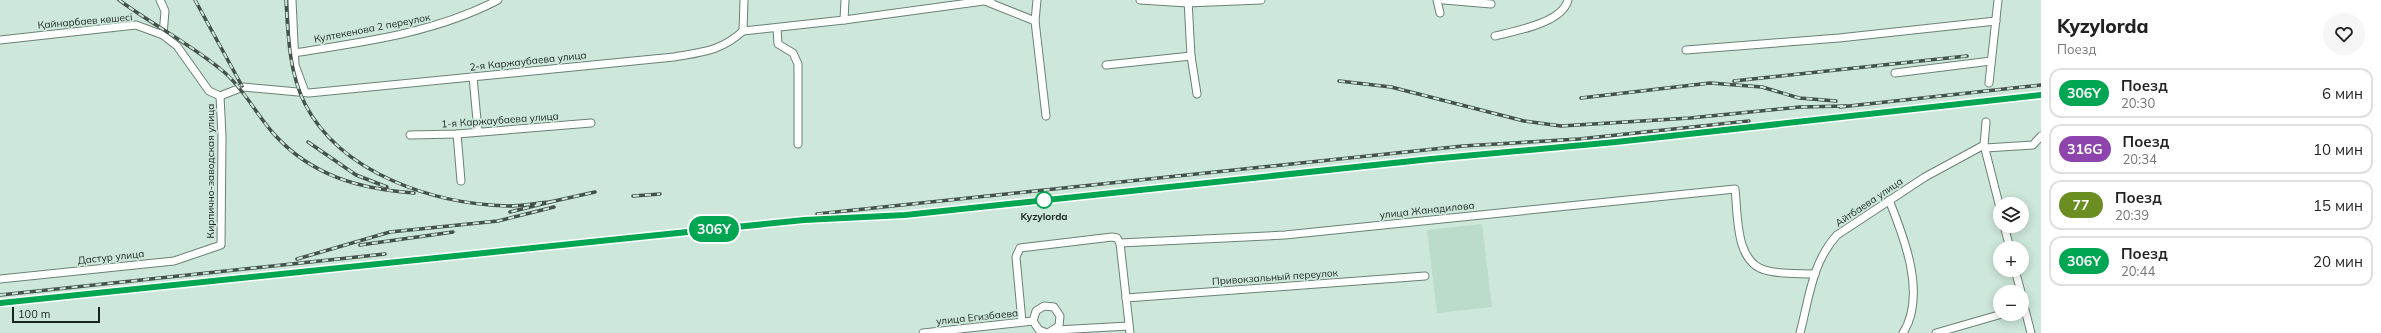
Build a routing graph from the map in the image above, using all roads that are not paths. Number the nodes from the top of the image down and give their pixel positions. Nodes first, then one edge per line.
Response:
1 (160, 0) edge
2 (292, 0) edge
3 (498, 0) edge
4 (744, 0) edge
5 (845, 0) edge
6 (986, 0) edge
7 (1036, 0) edge
8 (1140, 0) edge
9 (1261, 0) edge
10 (1437, 0) edge
11 (1444, 0) edge
12 (1568, 0) edge
13 (1998, 0) edge
14 (1188, 1) edge
15 (1491, 4) dead end
16 (1440, 13) dead end
17 (844, 20) junction
18 (1035, 21) junction
19 (1996, 21) junction
20 (777, 28) junction
21 (743, 31) junction
22 (163, 35) junction
23 (1495, 36) dead end
24 (0, 40) edge
25 (1686, 50) dead end
26 (294, 53) junction
27 (1191, 56) junction
28 (1991, 61) junction
29 (1106, 65) dead end
30 (1895, 73) dead end
31 (473, 77) junction
32 (1989, 83) dead end
33 (307, 93) junction
34 (1197, 94) dead end
35 (220, 96) junction
36 (1046, 116) dead end
37 (1986, 122) dead end
38 (591, 123) dead end
39 (478, 131) junction
40 (457, 134) junction
41 (410, 135) dead end
42 (2041, 136) edge
43 (798, 144) dead end
44 (1985, 146) junction
45 (461, 181) dead end
46 (1997, 197) edge
47 (1889, 200) junction
48 (1120, 243) junction
49 (221, 245) joint
50 (1815, 274) junction
51 (1425, 276) dead end
52 (0, 279) edge
53 (1126, 298) junction
54 (1993, 317) edge
55 (1033, 321) junction
56 (2027, 321) edge
57 (1022, 322) junction
58 (1129, 330) edge
59 (1039, 332) edge
60 (1051, 332) edge
61 (923, 333) edge
62 (1800, 333) edge
63 (1903, 333) edge
64 (1936, 333) edge
65 (2031, 333) edge

1 - 22 street
2 - 26 street
3 - 26 street, Култекенова 2 переулок
4 - 21 street
5 - 17 street
6 - 17 street
6 - 18 street
7 - 18 street
8 - 14 street
9 - 14 street
10 - 16 street
11 - 15 street
12 - 23 street
13 - 19 street
14 - 27 street
17 - 20 street
18 - 36 street
19 - 25 street
19 - 28 street
20 - 21 street
20 - 43 street
21 - 31 street, 2-я Каржаубаева улица
22 - 24 street, Қайнарбаев көшесі
22 - 35 street, Қайнарбаев көшесі
26 - 33 street
27 - 29 street
27 - 34 street
28 - 30 street
28 - 32 street
31 - 33 street, 2-я Каржаубаева улица
31 - 39 street
33 - 35 street
35 - 49 street, Кирпично-заводская улица
37 - 44 street
38 - 39 street, 1-я Каржаубаева улица
39 - 40 street, 1-я Каржаубаева улица
40 - 41 street, 1-я Каржаубаева улица
40 - 45 street
42 - 44 street
44 - 46 street
44 - 47 street, Айтбаева улица
47 - 50 street, Айтбаева улица
47 - 63 street
48 - 50 street, улица Жанадилова
48 - 53 street
48 - 57 street, улица Жанадилова
49 - 52 street, Дастур улица
50 - 62 street, Айтбаева улица
51 - 53 street, Привокзальный переулок
53 - 58 street
54 - 64 street
55 - 57 street, улица Егизбаева
55 - 59 street
55 - 60 street
56 - 65 street
57 - 61 street, улица Егизбаева
58 - 60 street
59 - 60 street

